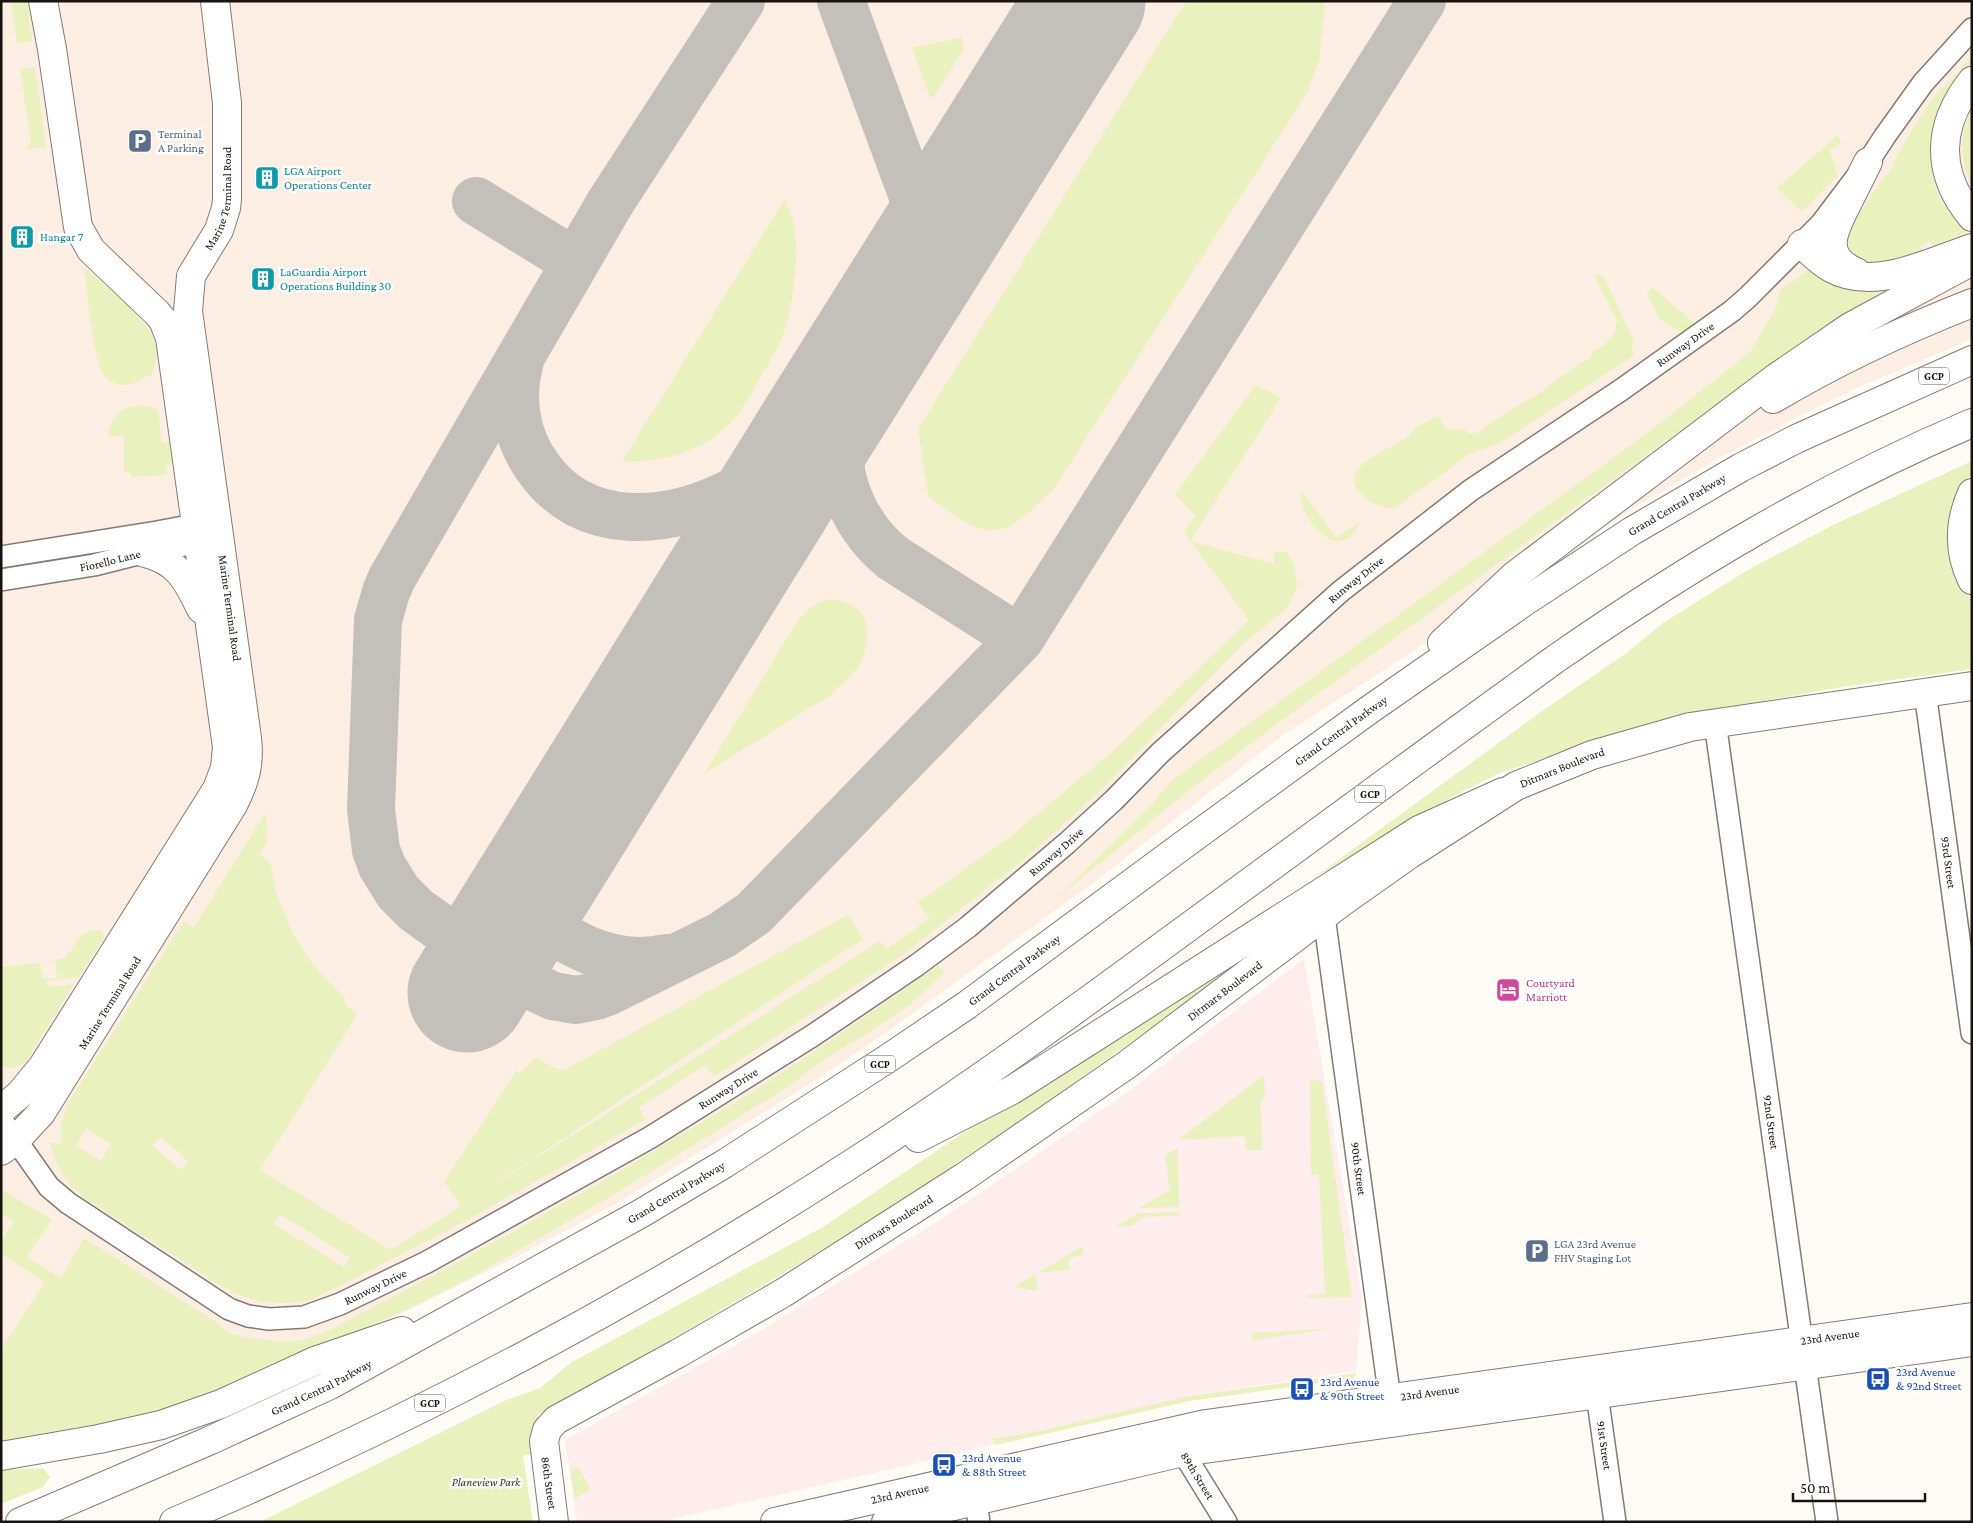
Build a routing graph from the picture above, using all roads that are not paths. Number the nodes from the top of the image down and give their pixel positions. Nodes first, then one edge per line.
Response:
1 (42, 1) edge
2 (215, 1) edge
3 (1972, 29) edge
4 (1972, 81) edge
5 (1868, 162) junction
6 (1967, 210) edge
7 (1802, 244) junction
8 (1972, 248) edge
9 (1972, 261) edge
10 (1874, 277) junction
11 (1972, 303) edge
12 (1972, 360) edge
13 (1972, 423) edge
14 (1972, 493) edge
15 (1605, 508) junction
16 (208, 532) junction
17 (145, 553) junction
18 (1, 557) edge
19 (1, 580) edge
20 (1972, 580) edge
21 (209, 625) junction
22 (1972, 686) edge
23 (1925, 692) junction
24 (1369, 710) junction
25 (1715, 722) junction
26 (1503, 792) junction
27 (1324, 916) junction
28 (135, 941) junction
29 (1972, 1033) edge
30 (1, 1110) edge
31 (6, 1137) edge
32 (790, 1203) junction
33 (472, 1307) junction
34 (1972, 1318) edge
35 (1972, 1342) edge
36 (1803, 1353) junction
37 (1596, 1382) junction
38 (1391, 1410) junction
39 (1176, 1442) junction
40 (544, 1444) joint
41 (1, 1456) edge
42 (976, 1500) edge
43 (20, 1522) edge
44 (174, 1522) edge
45 (554, 1522) edge
46 (775, 1522) edge
47 (886, 1522) edge
48 (1226, 1522) edge
49 (1615, 1522) edge
50 (1827, 1522) edge

1 - 16 main road, Marine Terminal Road
2 - 16 main road, Marine Terminal Road
3 - 5 street, Runway Drive
4 - 6 main road
5 - 7 street, Runway Drive
5 - 10 main road
7 - 10 main road
7 - 31 street, Runway Drive
8 - 10 main road
9 - 15 main road
11 - 15 main road
12 - 24 main road, Grand Central Parkway / GCP
13 - 32 main road, GCP
14 - 20 main road
15 - 24 main road
16 - 17 street, Fiorello Lane
16 - 18 street, Fiorello Lane
16 - 21 main road, Marine Terminal Road
16 - 28 main road, Marine Terminal Road
17 - 19 street, Fiorello Lane
17 - 21 main road
21 - 28 main road, Marine Terminal Road
22 - 23 main road, Ditmars Boulevard
23 - 25 main road, Ditmars Boulevard
23 - 29 street, 93rd Street
24 - 33 main road, Grand Central Parkway / GCP
25 - 26 main road, Ditmars Boulevard
25 - 36 street, 92nd Street
26 - 27 main road, Ditmars Boulevard
26 - 32 main road
27 - 38 street, 90th Street
27 - 40 main road, Ditmars Boulevard
28 - 30 main road, Marine Terminal Road
28 - 31 main road, Marine Terminal Road
32 - 44 main road, GCP
33 - 41 main road
33 - 43 main road, Grand Central Parkway / GCP
34 - 36 main road, 23rd Avenue
35 - 36 main road, 23rd Avenue
36 - 37 main road, 23rd Avenue
36 - 50 street, 92nd Street
37 - 38 main road, 23rd Avenue
37 - 49 street, 91st Street
38 - 39 main road, 23rd Avenue
39 - 42 main road, 23rd Avenue
39 - 48 street, 89th Street
40 - 45 main road, 86th Street
42 - 46 main road, 23rd Avenue
42 - 47 main road, 23rd Avenue

